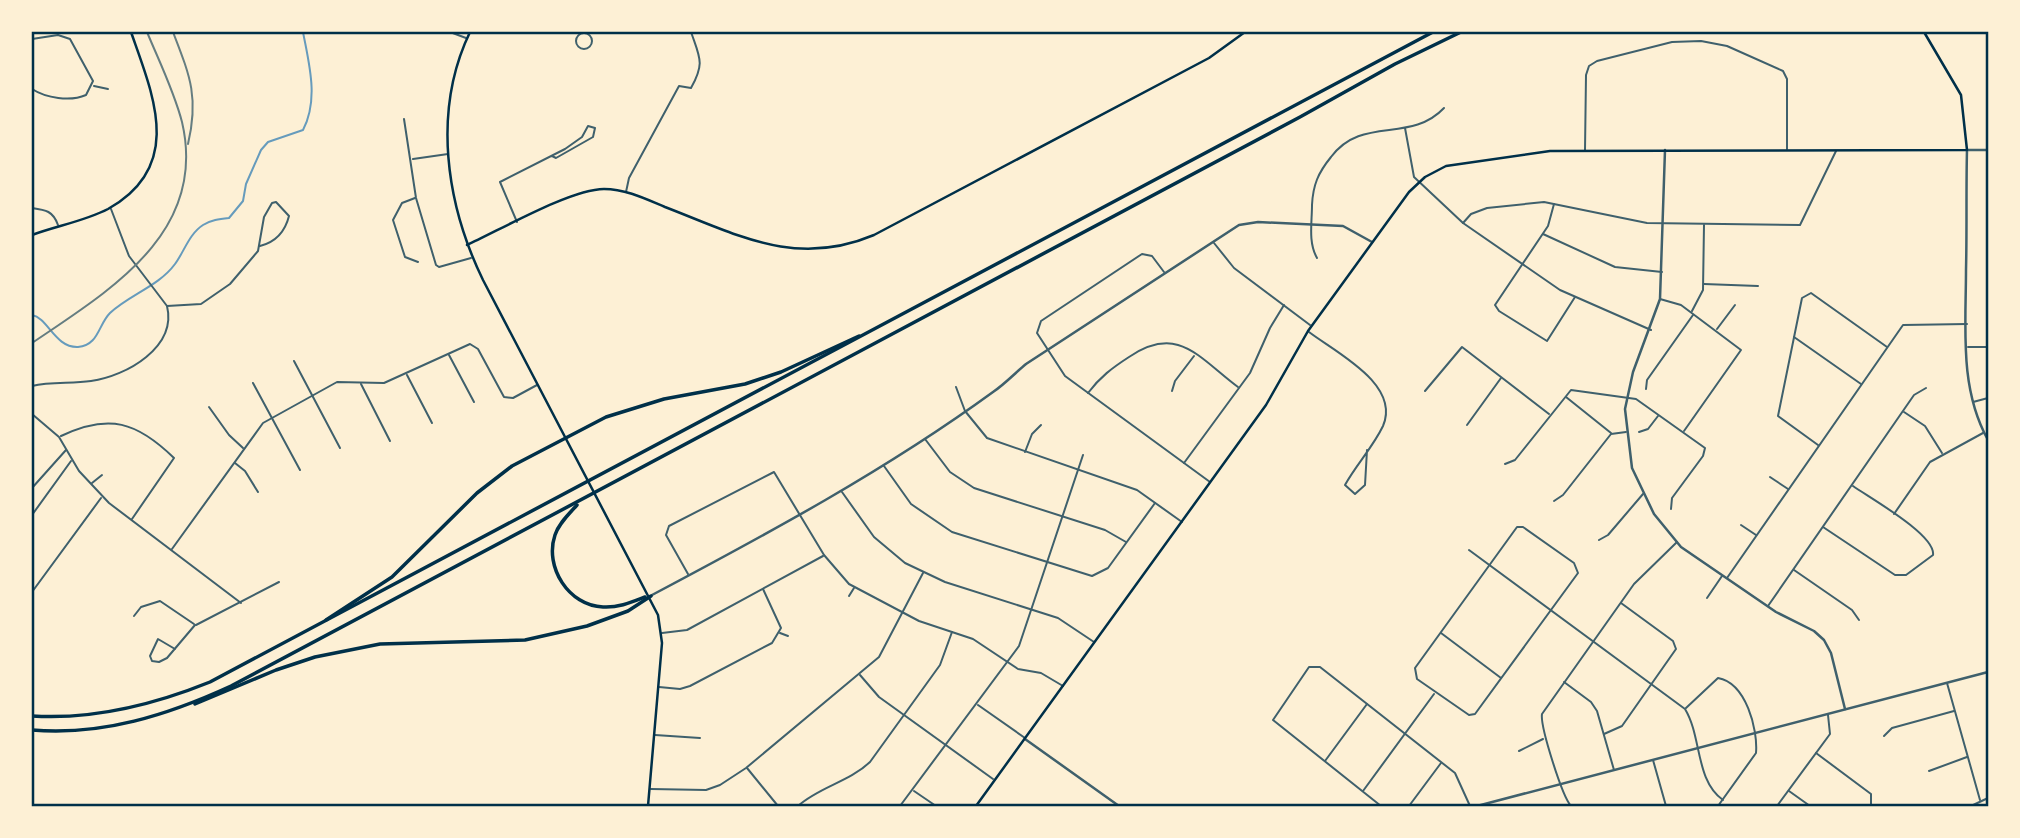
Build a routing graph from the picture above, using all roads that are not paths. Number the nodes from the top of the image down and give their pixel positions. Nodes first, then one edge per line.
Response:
1 (131, 32) edge
2 (450, 32) edge
3 (470, 32) edge
4 (691, 32) edge
5 (1245, 32) edge
6 (1433, 32) edge
7 (1461, 32) edge
8 (1923, 32) edge
9 (579, 33) edge
10 (467, 38) junction
11 (32, 39) edge
12 (93, 85) junction
13 (32, 89) edge
14 (108, 89) dead end
15 (1444, 108) dead end
16 (404, 118) dead end
17 (1405, 128) junction
18 (1585, 150) junction
19 (1665, 150) junction
20 (1787, 150) junction
21 (1837, 150) junction
22 (1967, 150) junction
23 (1989, 150) edge
24 (448, 154) junction
25 (552, 156) junction
26 (412, 159) junction
27 (1418, 183) junction
28 (626, 192) junction
29 (416, 198) junction
30 (1554, 203) junction
31 (32, 208) edge
32 (110, 208) junction
33 (517, 222) junction
34 (1463, 223) junction
35 (1664, 223) junction
36 (1704, 224) junction
37 (58, 225) junction
38 (1312, 225) junction
39 (1542, 233) junction
40 (32, 235) edge
41 (1214, 242) junction
42 (1372, 242) junction
43 (467, 245) junction
44 (260, 246) junction
45 (472, 257) junction
46 (1317, 258) dead end
47 (418, 262) dead end
48 (1521, 264) junction
49 (1662, 272) junction
50 (1164, 274) junction
51 (1703, 284) junction
52 (1758, 286) dead end
53 (1575, 297) junction
54 (1660, 299) junction
55 (1284, 305) junction
56 (1735, 305) dead end
57 (167, 306) junction
58 (1693, 313) junction
59 (896, 319) junction
60 (1967, 324) junction
61 (1312, 326) junction
62 (1651, 330) junction
63 (1716, 330) junction
64 (1308, 331) junction
65 (1793, 336) junction
66 (1888, 347) junction
67 (1966, 347) junction
68 (1989, 347) edge
69 (1047, 351) junction
70 (449, 355) junction
71 (1194, 355) junction
72 (294, 362) dead end
73 (406, 374) junction
74 (1502, 377) junction
75 (253, 383) dead end
76 (361, 383) junction
77 (538, 385) junction
78 (1861, 385) junction
79 (32, 386) edge
80 (956, 387) dead end
81 (1239, 387) junction
82 (1926, 388) dead end
83 (1646, 389) dead end
84 (1172, 391) dead end
85 (1425, 391) dead end
86 (1088, 394) junction
87 (312, 396) junction
88 (1564, 396) junction
89 (1627, 397) junction
90 (1989, 398) edge
91 (474, 402) dead end
92 (1973, 402) junction
93 (209, 407) dead end
94 (965, 411) junction
95 (1903, 411) junction
96 (32, 414) edge
97 (1549, 415) junction
98 (1659, 415) junction
99 (272, 417) junction
100 (432, 423) dead end
101 (1041, 425) dead end
102 (1467, 425) dead end
103 (1626, 432) junction
104 (1639, 432) dead end
105 (1683, 432) junction
106 (1984, 432) junction
107 (1611, 434) junction
108 (59, 437) junction
109 (567, 438) junction
110 (924, 438) junction
111 (1989, 440) edge
112 (390, 441) dead end
113 (1819, 446) junction
114 (243, 448) junction
115 (340, 448) dead end
116 (66, 450) junction
117 (1367, 450) junction
118 (1025, 453) junction
119 (1942, 454) junction
120 (1083, 455) dead end
121 (72, 460) junction
122 (234, 462) junction
123 (1184, 463) junction
124 (1505, 464) dead end
125 (883, 465) junction
126 (300, 470) dead end
127 (1077, 470) junction
128 (102, 475) dead end
129 (1770, 477) dead end
130 (1211, 483) junction
131 (91, 484) junction
132 (1852, 485) junction
133 (32, 488) edge
134 (1789, 490) junction
135 (841, 491) junction
136 (258, 492) dead end
137 (1643, 494) junction
138 (102, 497) junction
139 (581, 500) junction
140 (1554, 501) dead end
141 (1155, 503) junction
142 (1671, 509) dead end
143 (1894, 514) junction
144 (32, 515) edge
145 (800, 516) junction
146 (1063, 517) junction
147 (132, 520) junction
148 (1182, 523) junction
149 (1741, 524) dead end
150 (1823, 527) junction
151 (1757, 536) junction
152 (1599, 540) dead end
153 (1127, 542) junction
154 (1677, 542) junction
155 (172, 549) junction
156 (1469, 550) dead end
157 (824, 555) junction
158 (1047, 563) junction
159 (1489, 566) junction
160 (1794, 569) junction
161 (923, 573) junction
162 (1723, 575) junction
163 (688, 576) junction
164 (1727, 578) junction
165 (279, 582) dead end
166 (855, 588) junction
167 (763, 589) junction
168 (32, 592) edge
169 (650, 596) junction
170 (849, 597) dead end
171 (1707, 598) dead end
172 (241, 603) junction
173 (1620, 603) junction
174 (1767, 607) junction
175 (1032, 610) junction
176 (1552, 610) junction
177 (902, 612) junction
178 (134, 616) dead end
179 (1859, 620) dead end
180 (195, 625) junction
181 (953, 632) junction
182 (661, 633) junction
183 (779, 633) junction
184 (1441, 633) junction
185 (305, 634) junction
186 (788, 636) dead end
187 (1593, 640) junction
188 (1095, 642) junction
189 (175, 649) junction
190 (1008, 662) junction
191 (1989, 671) edge
192 (859, 674) junction
193 (1502, 678) junction
194 (1563, 682) junction
195 (1947, 682) junction
196 (1652, 684) junction
197 (1063, 686) junction
198 (658, 687) junction
199 (1436, 692) junction
200 (977, 704) junction
201 (1367, 704) junction
202 (179, 708) junction
203 (1685, 709) junction
204 (1845, 709) junction
205 (1955, 711) junction
206 (904, 714) junction
207 (1828, 714) junction
208 (32, 716) edge
209 (32, 730) edge
210 (1405, 732) junction
211 (1754, 733) junction
212 (654, 734) junction
213 (1604, 734) junction
214 (1884, 736) dead end
215 (700, 738) dead end
216 (1545, 738) junction
217 (1026, 739) junction
218 (947, 745) junction
219 (1699, 748) junction
220 (1520, 751) dead end
221 (1816, 753) junction
222 (1968, 757) junction
223 (1653, 759) junction
224 (1324, 762) junction
225 (1442, 762) junction
226 (746, 768) junction
227 (1614, 770) junction
228 (1929, 771) dead end
229 (996, 780) junction
230 (1561, 784) junction
231 (650, 789) junction
232 (914, 791) junction
233 (1789, 791) junction
234 (1362, 792) junction
235 (1989, 798) edge
236 (1723, 800) junction
237 (1980, 800) junction
238 (648, 807) edge
239 (778, 807) edge
240 (798, 807) edge
241 (900, 807) edge
242 (936, 807) edge
243 (976, 807) edge
244 (1119, 807) edge
245 (1381, 807) edge
246 (1409, 807) edge
247 (1469, 807) edge
248 (1477, 807) edge
249 (1570, 807) edge
250 (1665, 807) edge
251 (1718, 807) edge
252 (1777, 807) edge
253 (1810, 807) edge
254 (1871, 807) edge
255 (1971, 807) edge

1 - 32 main road
2 - 10 street
3 - 10 main road
4 - 28 street
5 - 28 main road
6 - 59 highway
7 - 139 highway
8 - 22 main road
9 - 9 street
10 - 24 main road
11 - 12 street
12 - 13 street
12 - 14 street
15 - 17 street
16 - 26 street
17 - 27 street
17 - 38 street
18 - 19 main road
18 - 20 street
18 - 27 main road
19 - 20 main road
19 - 35 street
20 - 21 main road
21 - 22 main road
21 - 36 street
22 - 23 street
22 - 60 street
24 - 26 street
24 - 43 main road
25 - 25 street
25 - 33 street
26 - 29 street
27 - 34 street
27 - 42 main road
28 - 33 main road
29 - 45 street
29 - 47 street
30 - 34 street
30 - 35 street
30 - 39 street
31 - 37 street
32 - 37 main road
32 - 57 street
33 - 43 main road
34 - 48 street
35 - 36 street
35 - 49 street
36 - 51 street
37 - 40 main road
38 - 41 street
38 - 42 street
38 - 46 street
39 - 48 street
39 - 49 street
41 - 50 street
41 - 55 street
42 - 61 main road
43 - 45 main road
44 - 44 street
44 - 57 street
45 - 77 main road
48 - 53 street
48 - 53 street
49 - 54 street
50 - 69 street
50 - 69 street
51 - 52 street
51 - 58 street
53 - 62 street
54 - 58 street
54 - 62 street
55 - 61 street
55 - 81 street
56 - 63 street
57 - 79 street
58 - 63 street
58 - 83 street
59 - 109 highway
59 - 185 highway
60 - 66 street
60 - 67 street
61 - 64 main road
62 - 89 street
63 - 105 street
64 - 117 street
64 - 130 main road
65 - 66 street
65 - 78 street
65 - 113 street
66 - 78 street
67 - 68 street
67 - 92 street
69 - 86 street
69 - 94 street
70 - 73 street
70 - 77 street
70 - 91 street
71 - 81 street
71 - 84 street
71 - 86 street
72 - 87 street
73 - 76 street
73 - 100 street
74 - 85 street
74 - 97 street
74 - 102 street
75 - 99 street
76 - 87 street
76 - 112 street
77 - 109 main road
78 - 113 street
80 - 94 street
81 - 123 street
82 - 95 street
86 - 123 street
87 - 99 street
87 - 115 street
88 - 89 street
88 - 97 street
88 - 107 street
89 - 98 street
89 - 103 street
90 - 92 street
92 - 106 street
93 - 114 street
94 - 110 street
94 - 118 street
95 - 119 street
95 - 132 street
96 - 108 street
97 - 124 street
98 - 104 street
98 - 105 street
99 - 114 street
99 - 126 street
101 - 118 street
103 - 107 street
103 - 137 street
105 - 142 street
106 - 111 street
106 - 119 street
107 - 140 street
108 - 116 street
108 - 147 street
109 - 169 main road
109 - 185 highway
110 - 125 street
110 - 146 street
113 - 134 street
114 - 122 street
116 - 121 street
116 - 133 street
117 - 117 street
118 - 127 street
119 - 143 street
120 - 127 street
121 - 131 street
121 - 144 street
122 - 136 street
122 - 155 street
123 - 130 street
125 - 135 street
125 - 158 street
127 - 141 street
127 - 146 street
128 - 131 street
129 - 134 street
130 - 148 main road
131 - 138 street
132 - 143 street
132 - 150 street
134 - 151 street
135 - 145 street
135 - 161 street
137 - 152 street
137 - 154 street
138 - 147 street
138 - 168 street
139 - 169 highway
139 - 202 highway
141 - 148 street
141 - 153 street
143 - 150 street
145 - 157 street
145 - 163 street
145 - 163 street
146 - 153 street
146 - 158 street
147 - 155 street
148 - 188 main road
149 - 151 street
150 - 160 street
151 - 164 street
153 - 158 street
154 - 162 street
154 - 173 street
155 - 172 street
156 - 159 street
157 - 166 street
157 - 167 street
158 - 175 street
159 - 176 street
159 - 176 street
159 - 184 street
160 - 174 street
160 - 179 street
161 - 175 street
161 - 177 street
162 - 164 street
162 - 171 street
163 - 169 street
164 - 174 street
165 - 172 street
166 - 170 street
166 - 177 street
167 - 182 street
167 - 183 street
169 - 182 main road
169 - 202 highway
172 - 180 street
173 - 187 street
173 - 196 street
174 - 204 street
175 - 188 street
175 - 190 street
176 - 187 street
176 - 193 street
177 - 181 street
177 - 192 street
178 - 180 street
180 - 189 street
181 - 190 street
181 - 206 street
182 - 198 main road
183 - 186 street
183 - 198 street
184 - 193 street
184 - 199 street
185 - 208 highway
187 - 194 street
187 - 196 street
188 - 197 main road
189 - 189 street
190 - 197 street
190 - 200 street
191 - 195 street
192 - 206 street
192 - 226 street
193 - 199 street
194 - 213 street
194 - 216 street
195 - 204 street
195 - 205 street
196 - 203 street
196 - 213 street
197 - 217 main road
198 - 212 main road
199 - 210 street
200 - 217 street
200 - 218 street
201 - 210 street
201 - 224 street
201 - 224 street
202 - 209 highway
203 - 211 street
203 - 219 street
204 - 207 street
205 - 214 street
205 - 222 street
206 - 218 street
206 - 240 street
207 - 211 street
207 - 221 street
210 - 225 street
210 - 234 street
211 - 219 street
211 - 236 street
212 - 215 street
212 - 231 main road
213 - 227 street
216 - 220 street
216 - 230 street
217 - 229 main road
217 - 244 street
218 - 229 street
218 - 232 street
219 - 223 street
219 - 236 street
221 - 233 street
221 - 254 street
222 - 228 street
222 - 237 street
223 - 227 street
223 - 250 street
224 - 234 street
225 - 246 street
225 - 247 street
226 - 231 street
226 - 239 street
227 - 230 street
229 - 243 main road
230 - 248 street
230 - 249 street
231 - 238 main road
232 - 241 street
232 - 242 street
233 - 252 street
233 - 253 street
234 - 245 street
235 - 237 street
236 - 251 street
237 - 255 street

